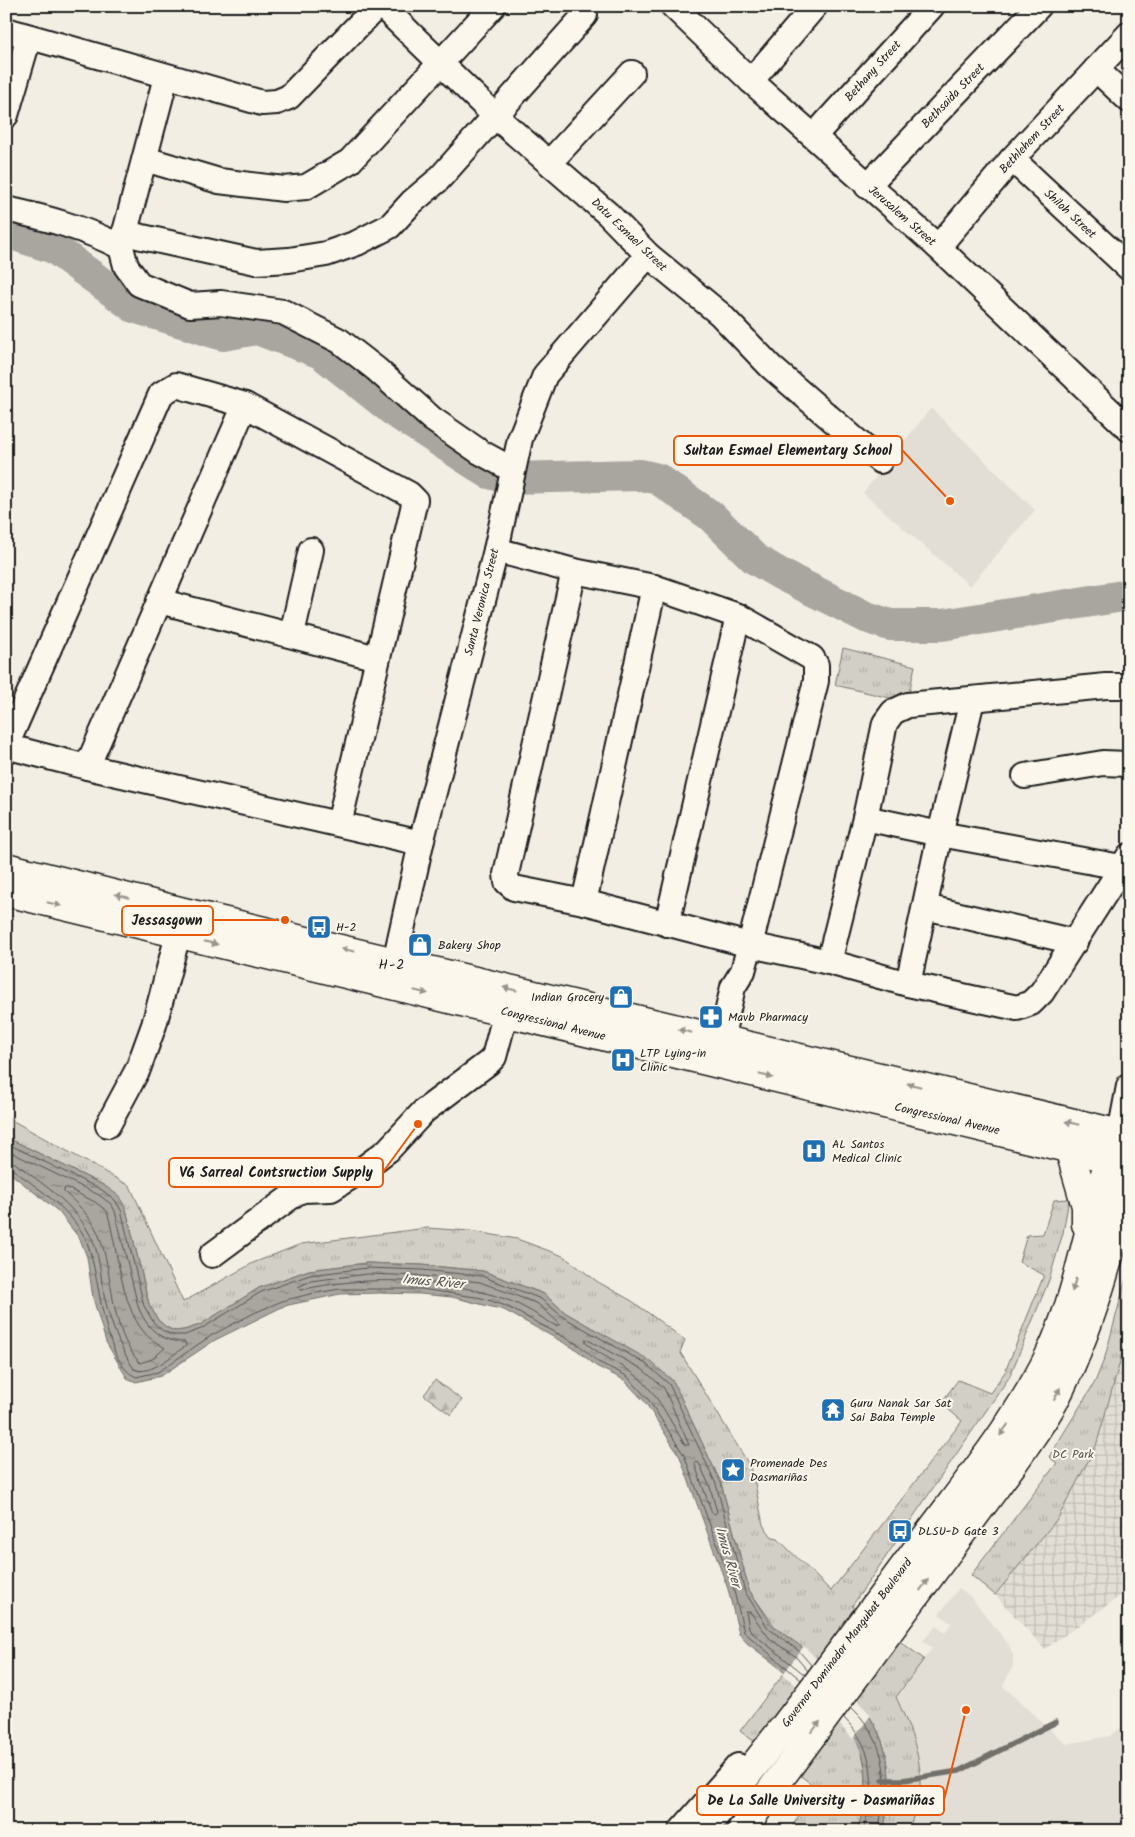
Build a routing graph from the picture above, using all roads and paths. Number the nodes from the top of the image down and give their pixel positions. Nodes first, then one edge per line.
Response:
1 (493, 6) edge
2 (673, 6) edge
3 (932, 6) edge
4 (1039, 6) edge
5 (387, 8) edge
6 (807, 9) edge
7 (584, 15) dead end
8 (6, 30) edge
9 (1129, 34) edge
10 (29, 37) junction
11 (440, 62) junction
12 (1096, 70) junction
13 (632, 73) dead end
14 (166, 77) junction
15 (751, 81) junction
16 (1129, 100) edge
17 (6, 115) edge
18 (495, 116) junction
19 (814, 136) junction
20 (145, 159) junction
21 (1012, 159) junction
22 (550, 162) junction
23 (867, 186) junction
24 (6, 209) edge
25 (123, 240) junction
26 (938, 247) junction
27 (648, 255) junction
28 (1129, 268) edge
29 (245, 405) junction
30 (1129, 429) edge
31 (880, 461) dead end
32 (510, 480) junction
33 (311, 550) dead end
34 (496, 550) junction
35 (574, 571) junction
36 (654, 587) junction
37 (159, 601) junction
38 (738, 616) junction
39 (292, 634) junction
40 (377, 658) junction
41 (1129, 686) edge
42 (972, 700) junction
43 (1129, 764) edge
44 (87, 767) junction
45 (1025, 776) dead end
46 (865, 818) junction
47 (339, 824) junction
48 (940, 834) junction
49 (421, 843) junction
50 (1125, 861) edge
51 (6, 867) edge
52 (6, 892) edge
53 (584, 902) junction
54 (925, 907) junction
55 (182, 924) junction
56 (667, 924) junction
57 (1075, 942) junction
58 (750, 945) junction
59 (829, 962) junction
60 (393, 973) junction
61 (908, 984) junction
62 (506, 1012) junction
63 (724, 1053) junction
64 (1129, 1086) edge
65 (108, 1125) dead end
66 (1069, 1148) junction
67 (1122, 1148) edge
68 (1129, 1180) edge
69 (1087, 1238) junction
70 (212, 1255) dead end
71 (877, 1625) junction
72 (777, 1758) junction
73 (682, 1831) edge
74 (702, 1831) edge
75 (741, 1831) edge
76 (756, 1831) edge

1 - 11 street
2 - 15 street, Jerusalem Street
3 - 19 street, Bethany Street
4 - 23 street, Bethsaida Street
5 - 11 street, Datu Esmael Street
5 - 14 street
6 - 15 street
7 - 18 street
8 - 10 street
9 - 12 street, Bethlehem Street
10 - 14 street
10 - 17 street
11 - 18 street, Datu Esmael Street
11 - 20 street
12 - 16 street
12 - 21 street, Bethlehem Street
13 - 22 street
14 - 20 street
15 - 19 street, Jerusalem Street
18 - 22 street, Datu Esmael Street
18 - 25 street
19 - 23 street, Jerusalem Street
20 - 25 street
21 - 26 street, Bethlehem Street
21 - 28 street, Shiloh Street
22 - 27 street, Datu Esmael Street
23 - 26 street, Jerusalem Street
24 - 25 street
25 - 32 street
26 - 30 street, Jerusalem Street
27 - 31 street, Datu Esmael Street
27 - 32 street, Santa Veronica Street
29 - 37 street
29 - 40 street
29 - 44 street
32 - 34 street, Santa Veronica Street
33 - 39 street
34 - 35 street
34 - 49 street, Santa Veronica Street
35 - 36 street
35 - 53 street
36 - 38 street
36 - 53 street
37 - 39 street
37 - 44 street
38 - 56 street
38 - 58 street
39 - 40 street
40 - 47 street
41 - 42 street
42 - 46 street
42 - 48 street
43 - 45 street
44 - 47 street
46 - 48 street
46 - 59 street
47 - 49 street
48 - 50 street
48 - 54 street
49 - 60 street, Santa Veronica Street
50 - 57 street
55 -> 51 main road, Congressional Avenue
52 -> 55 main road, Congressional Avenue
53 - 56 street
54 - 57 street
54 - 61 street
55 - 60 main road, Congressional Avenue
55 - 65 street
56 - 58 street
57 - 61 street
58 - 59 street
58 - 63 street
59 - 61 street
60 -> 62 main road, Congressional Avenue
63 -> 60 main road, Congressional Avenue
62 - 63 main road, Congressional Avenue
62 - 70 street
63 -> 66 main road, Congressional Avenue
67 -> 63 main road, Congressional Avenue
64 - 67 street
66 - 67 main road, Congressional Avenue
66 - 69 main road
67 - 69 main road, Governor Dominador Mangubat Boulevard
71 -> 68 main road, Governor Dominador Mangubat Boulevard
69 -> 71 main road, Governor Dominador Mangubat Boulevard
71 - 72 main road, Governor Dominador Mangubat Boulevard
72 - 73 street, Governor Dominador Mangubat Boulevard
72 - 74 main road, Governor Dominador Mangubat Boulevard
72 - 75 main road, Governor Dominador Mangubat Boulevard
72 - 76 street, Governor Dominador Mangubat Boulevard

